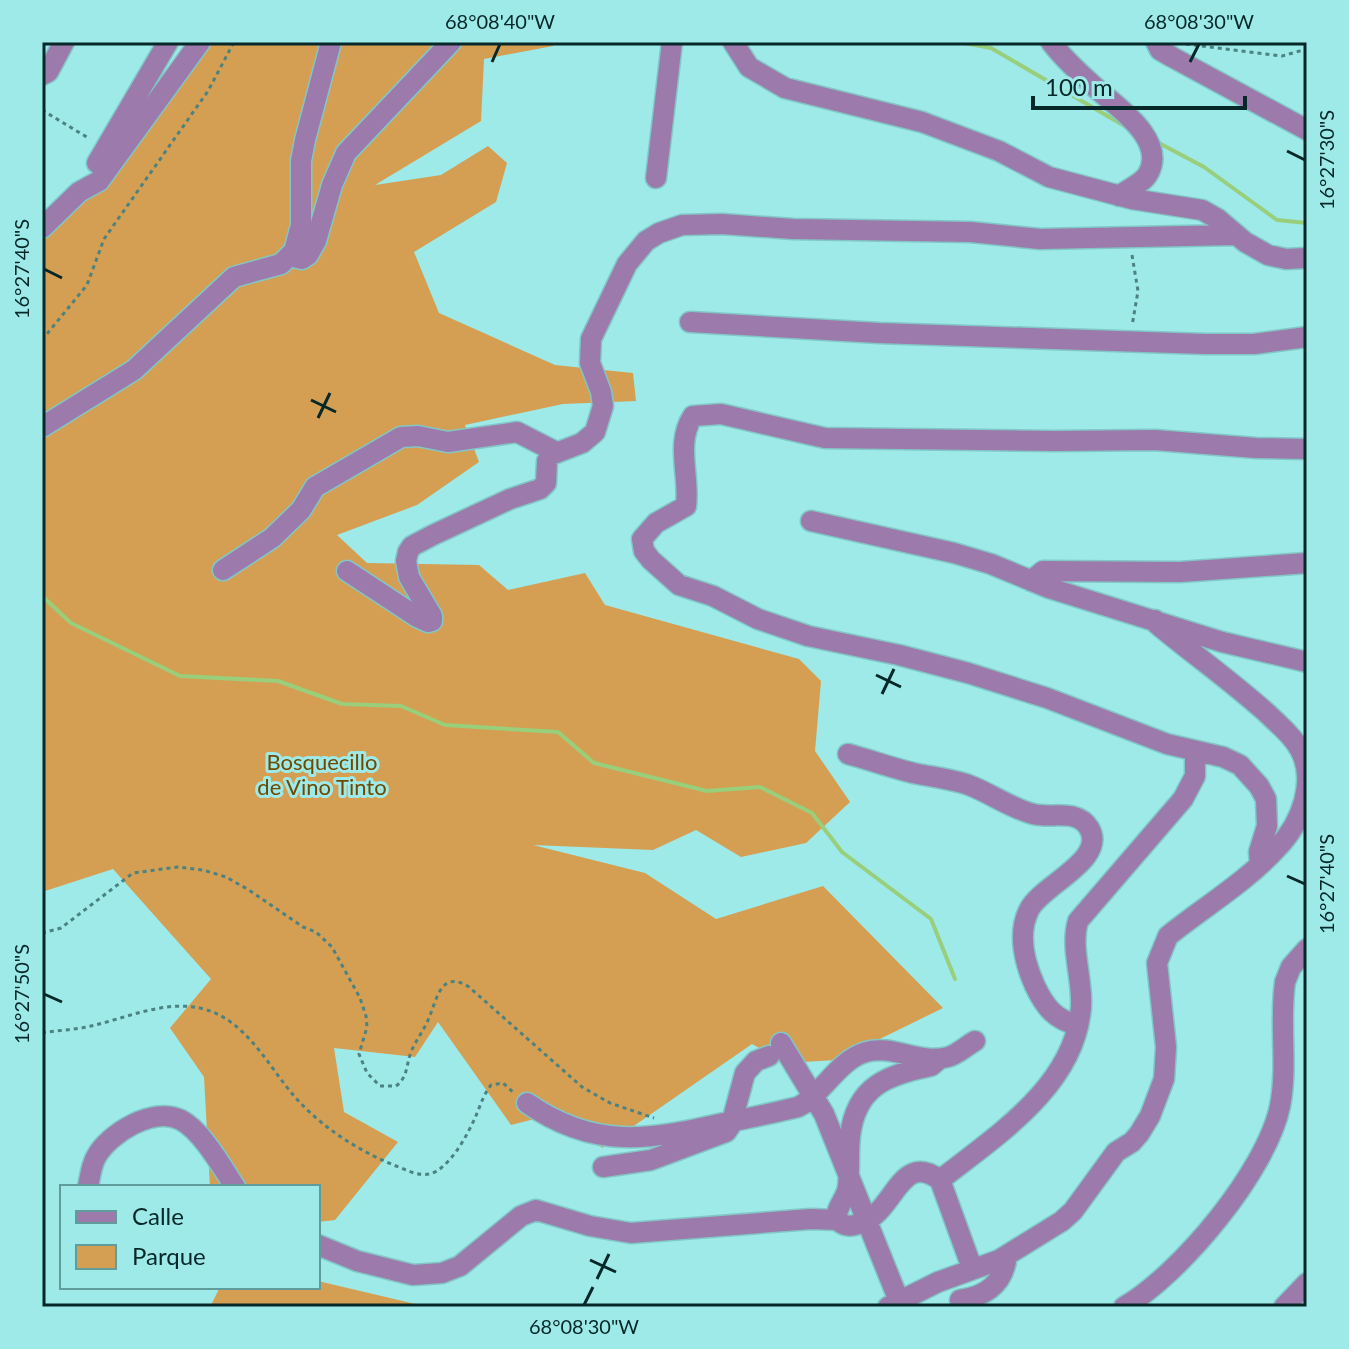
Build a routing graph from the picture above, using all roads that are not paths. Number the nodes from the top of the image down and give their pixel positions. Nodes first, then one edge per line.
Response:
1 (64, 42) edge
2 (168, 42) edge
3 (200, 42) edge
4 (331, 42) edge
5 (451, 42) edge
6 (672, 42) edge
7 (733, 42) edge
8 (1051, 42) edge
9 (1156, 42) edge
10 (42, 75) edge
11 (1307, 130) edge
12 (656, 178) dead end
13 (79, 192) junction
14 (1119, 196) junction
15 (42, 228) edge
16 (1235, 235) junction
17 (290, 256) junction
18 (1307, 258) edge
19 (690, 322) dead end
20 (1307, 337) edge
21 (42, 427) edge
22 (1307, 449) edge
23 (556, 452) junction
24 (811, 521) dead end
25 (1307, 563) edge
26 (223, 570) dead end
27 (347, 571) dead end
28 (1031, 581) junction
29 (1155, 620) junction
30 (1307, 662) edge
31 (1195, 751) junction
32 (848, 754) dead end
33 (1260, 865) junction
34 (1307, 949) edge
35 (1078, 1025) junction
36 (975, 1041) dead end
37 (937, 1059) junction
38 (813, 1096) junction
39 (527, 1103) road end
40 (732, 1121) junction
41 (603, 1167) dead end
42 (849, 1176) junction
43 (940, 1180) junction
44 (89, 1185) edge
45 (234, 1185) edge
46 (837, 1220) junction
47 (867, 1221) junction
48 (320, 1246) edge
49 (990, 1262) junction
50 (1307, 1283) edge
51 (956, 1303) edge
52 (893, 1304) edge
53 (1124, 1307) edge
54 (1284, 1307) edge

1 - 10 street
2 - 13 street
3 - 13 street
4 - 17 street
5 - 17 street
6 - 12 street
7 - 14 street
8 - 14 street
9 - 11 street
13 - 15 street
14 - 16 street
16 - 18 street
16 - 23 street
17 - 21 street
19 - 20 street
22 - 31 street
23 - 26 street
23 - 27 street
24 - 28 street
25 - 28 street
28 - 29 street
29 - 30 street
29 - 33 street
31 - 33 street
31 - 35 street
32 - 35 street
33 - 49 street
34 - 53 street
35 - 43 street
36 - 37 street
37 - 38 street
37 - 42 street
38 - 40 street
38 - 40 street
38 - 42 street
39 - 40 street
40 - 41 street
42 - 46 street
42 - 47 street
43 - 47 street
43 - 49 street
44 - 45 street
46 - 47 street
46 - 48 street
47 - 52 street
49 - 51 street
49 - 52 street
50 - 54 street

